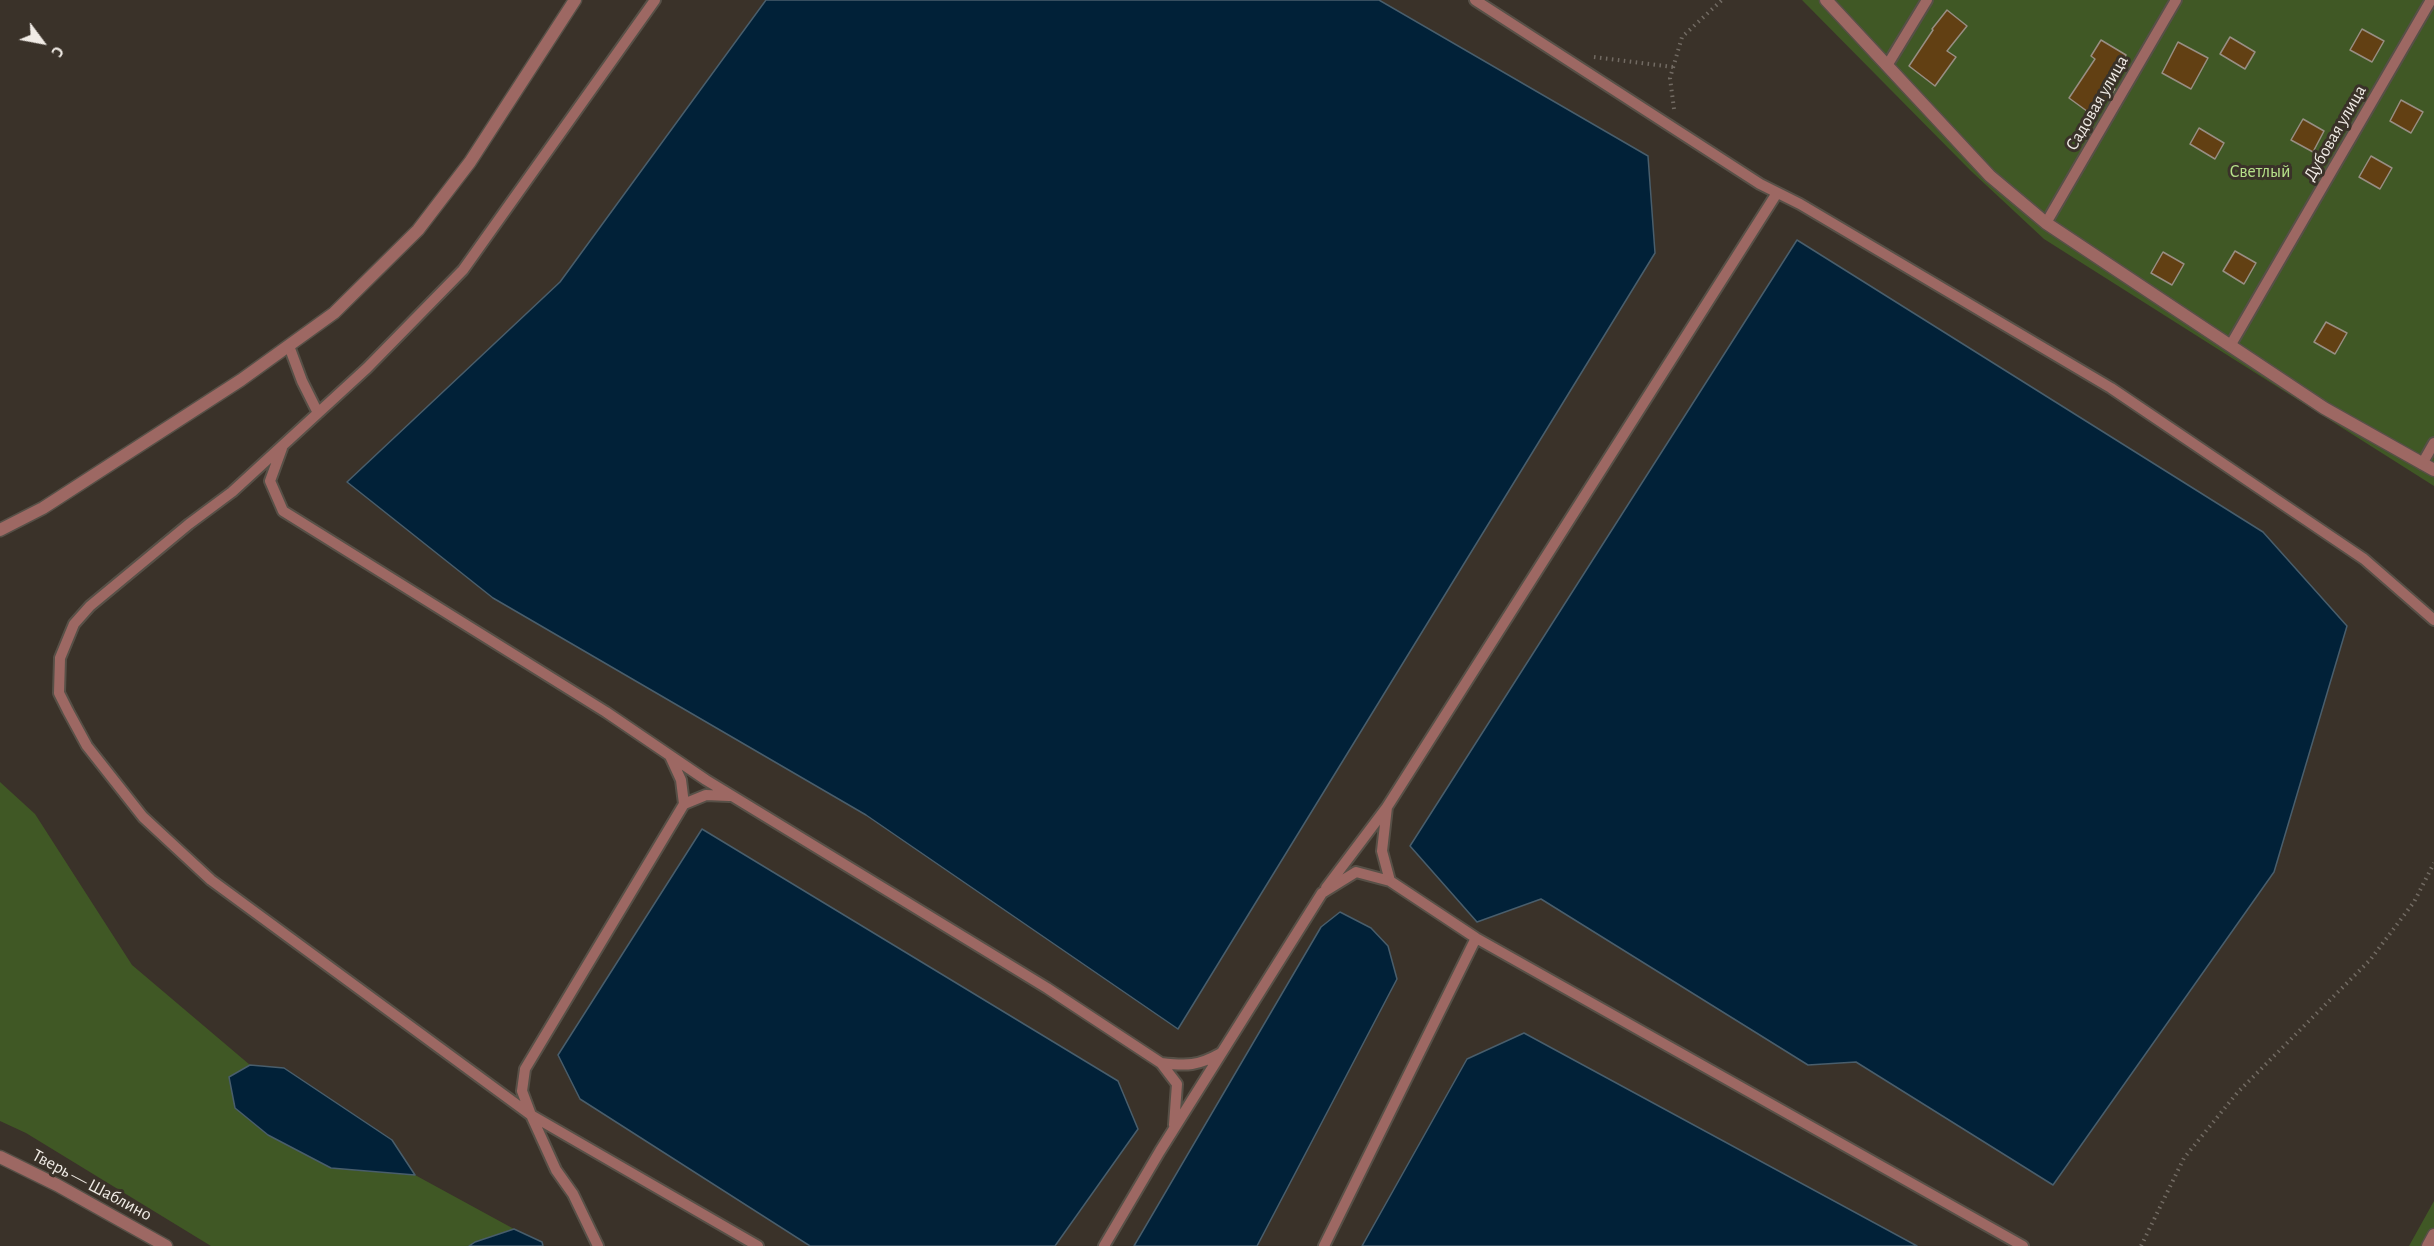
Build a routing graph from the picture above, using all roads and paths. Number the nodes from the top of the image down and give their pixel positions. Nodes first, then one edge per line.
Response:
1 (575, 0) edge
2 (655, 0) edge
3 (1475, 0) edge
4 (1722, 0) edge
5 (1826, 0) edge
6 (1927, 0) edge
7 (2176, 0) edge
8 (2432, 0) edge
9 (1587, 56) dead end
10 (1888, 64) junction
11 (1673, 67) junction
12 (1676, 130) junction
13 (1777, 193) junction
14 (2046, 223) junction
15 (289, 346) junction
16 (2230, 346) junction
17 (318, 413) junction
18 (2434, 443) edge
19 (283, 445) junction
20 (2422, 464) junction
21 (2434, 470) edge
22 (0, 530) edge
23 (2434, 620) edge
24 (669, 755) junction
25 (731, 796) junction
26 (684, 804) junction
27 (1387, 807) junction
28 (2434, 863) edge
29 (1390, 881) junction
30 (1322, 893) junction
31 (1476, 939) junction
32 (1223, 1052) junction
33 (1161, 1063) junction
34 (531, 1115) junction
35 (1173, 1129) junction
36 (0, 1156) edge
37 (2434, 1235) edge
38 (166, 1246) edge
39 (598, 1246) edge
40 (756, 1246) edge
41 (1104, 1246) edge
42 (1324, 1246) edge
43 (2024, 1246) edge
44 (2141, 1246) edge
45 (2428, 1246) edge

1 - 15 street
2 - 17 lane
3 - 12 lane
4 - 11 path
5 - 10 street
6 - 10 lane
7 - 14 lane, Садовая улица
8 - 16 lane, Дубовая улица
9 - 11 path
10 - 14 street
11 - 12 path
12 - 13 lane
13 - 23 lane
13 - 27 lane
14 - 16 street
15 - 17 lane
15 - 22 street
16 - 20 street
17 - 19 lane
18 - 20 lane
19 - 24 lane
19 - 34 lane
20 - 21 street
24 - 25 lane
24 - 26 lane
25 - 26 lane
25 - 33 lane
26 - 34 lane
27 - 29 lane
27 - 30 lane
28 - 44 path
29 - 30 lane
29 - 31 lane
30 - 32 lane
31 - 42 lane
31 - 43 lane
32 - 33 lane
32 - 35 lane
33 - 35 lane
34 - 39 lane
34 - 40 lane
35 - 41 lane
36 - 38 street, Тверь — Шаблино
37 - 45 street

